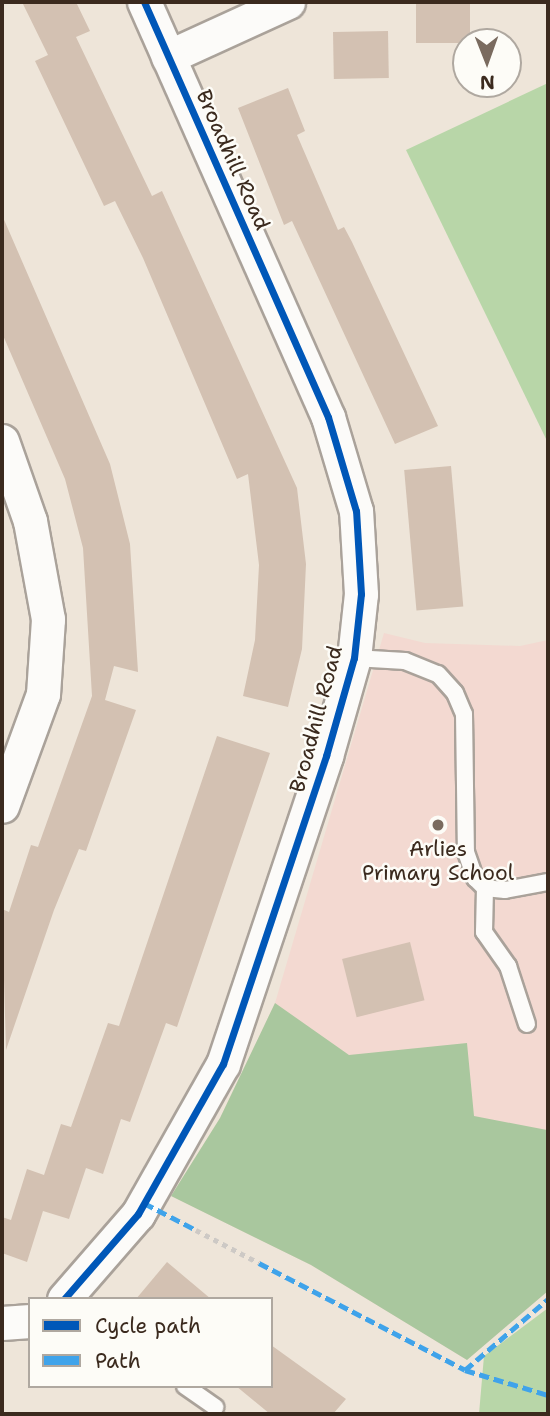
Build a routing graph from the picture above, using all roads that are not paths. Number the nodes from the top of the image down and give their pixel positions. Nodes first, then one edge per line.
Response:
1 (144, 2) edge
2 (288, 2) edge
3 (168, 57) junction
4 (2, 441) edge
5 (14, 512) edge
6 (354, 658) junction
7 (2, 806) edge
8 (548, 882) edge
9 (485, 888) junction
10 (527, 1024) dead end
11 (66, 1297) edge
12 (28, 1321) edge
13 (2, 1323) edge
14 (188, 1388) edge
15 (215, 1407) dead end

1 - 3 street, Broadhill Road
2 - 3 street
3 - 6 street, Broadhill Road
4 - 5 street
5 - 7 street
6 - 9 lane
6 - 11 street, Broadhill Road
8 - 9 lane
9 - 10 lane
12 - 13 street
14 - 15 lane

